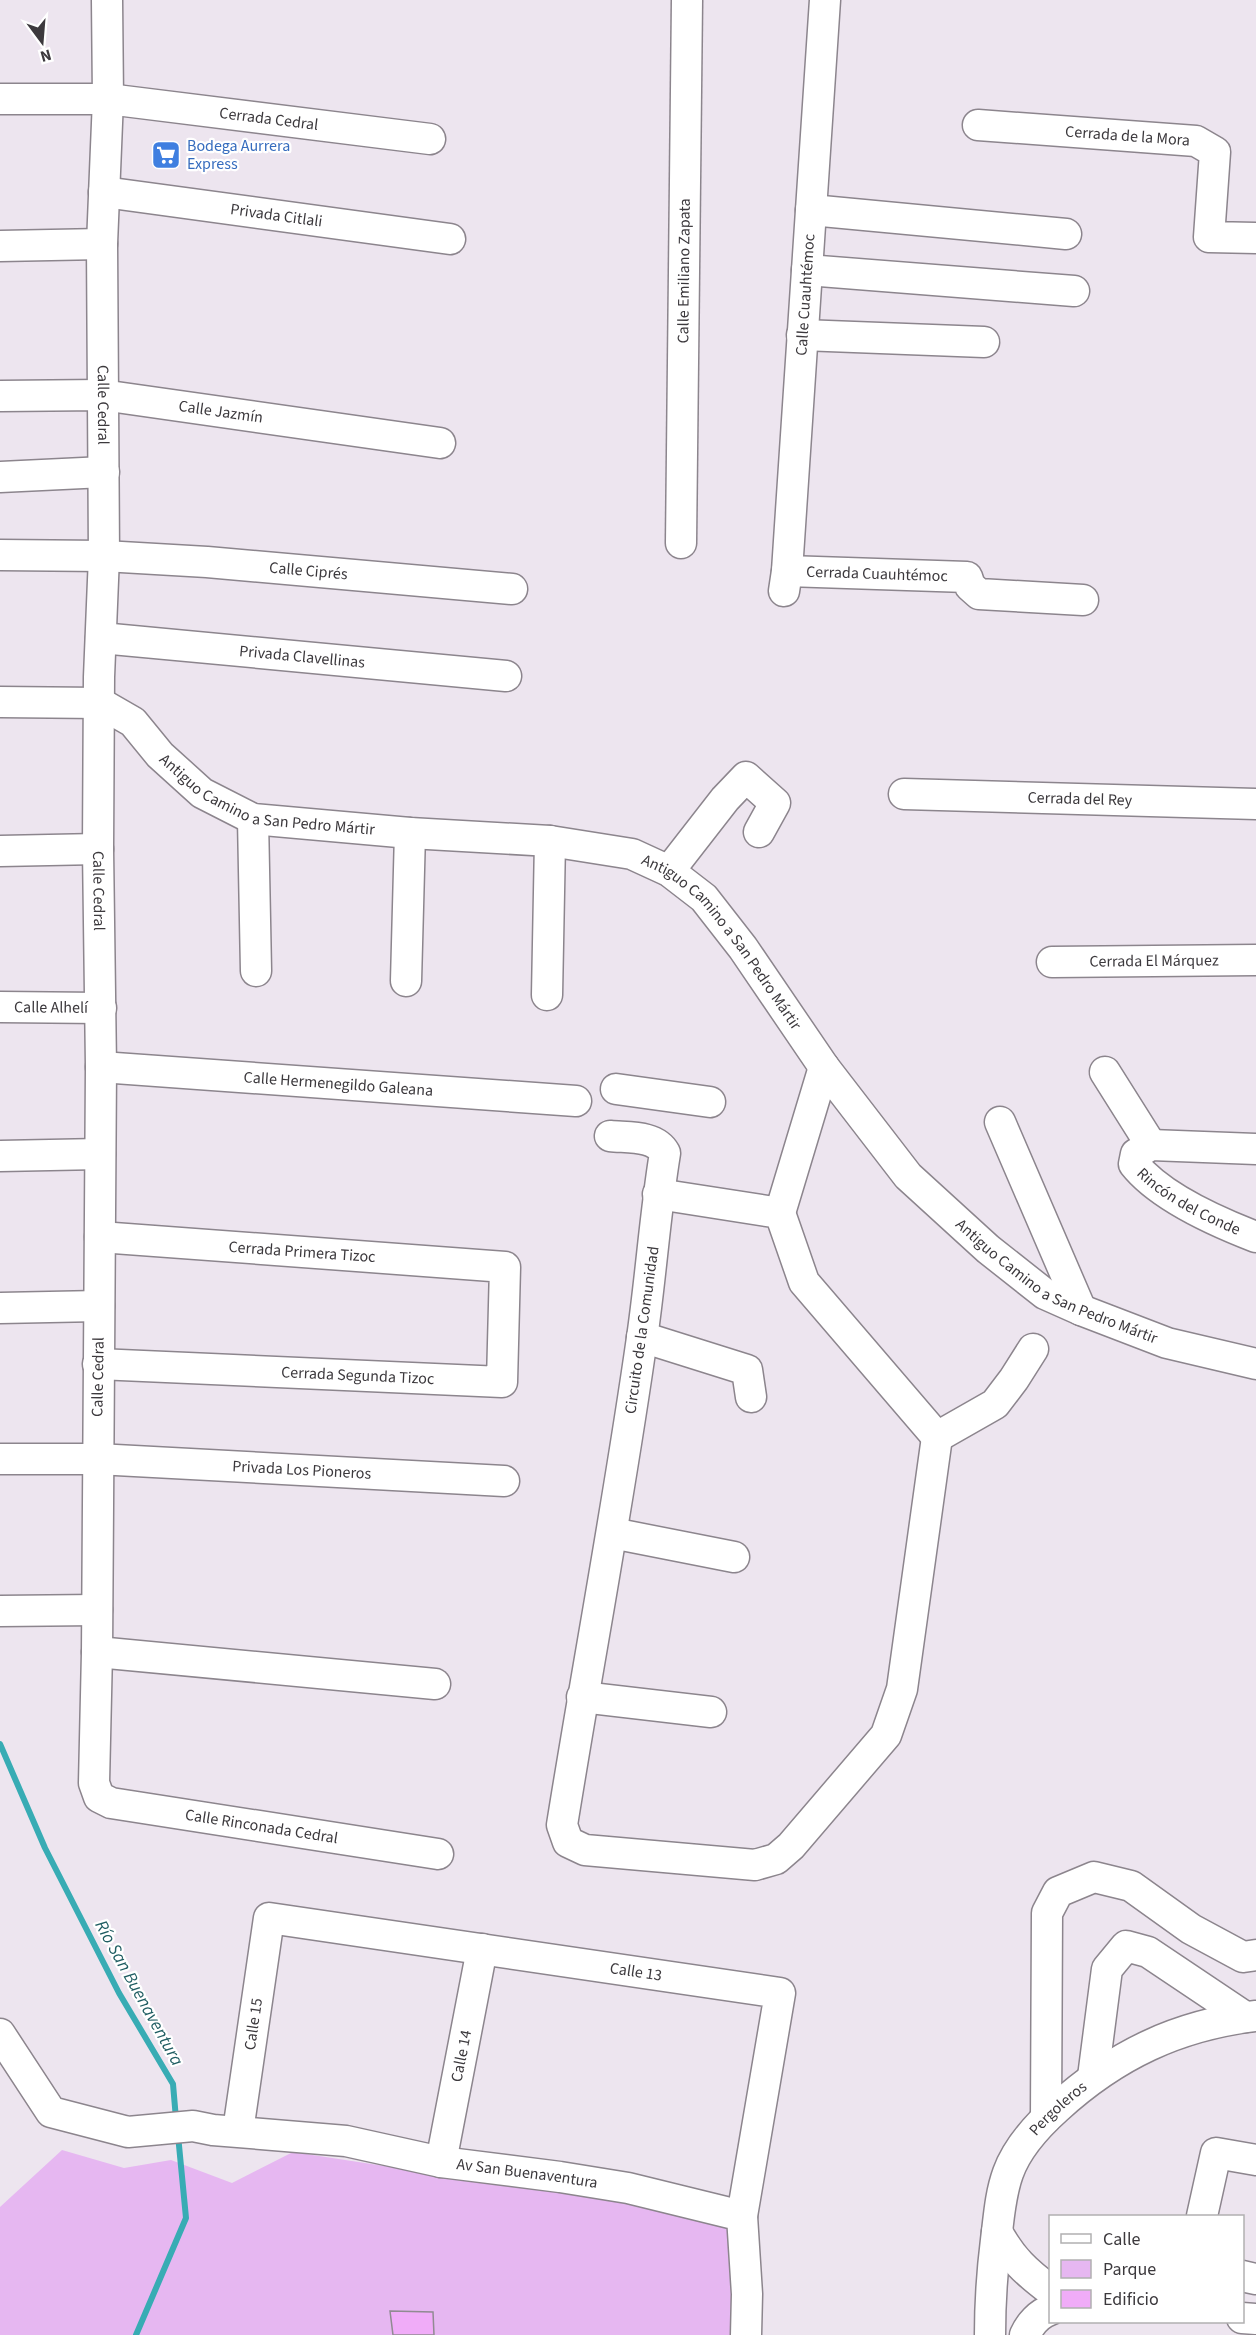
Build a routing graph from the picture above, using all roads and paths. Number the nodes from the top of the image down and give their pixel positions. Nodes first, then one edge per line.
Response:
1 (107, 0) edge
2 (687, 0) edge
3 (825, 0) edge
4 (0, 99) edge
5 (108, 99) junction
6 (978, 125) dead end
7 (430, 139) dead end
8 (104, 192) junction
9 (811, 210) junction
10 (1066, 234) dead end
11 (450, 238) dead end
12 (1256, 238) edge
13 (102, 244) junction
14 (0, 246) edge
15 (807, 270) junction
16 (1074, 291) dead end
17 (802, 335) junction
18 (984, 342) dead end
19 (102, 394) junction
20 (0, 396) edge
21 (441, 443) dead end
22 (105, 472) junction
23 (0, 477) edge
24 (681, 543) dead end
25 (0, 555) edge
26 (104, 556) junction
27 (785, 581) joint
28 (512, 589) dead end
29 (1083, 600) dead end
30 (101, 638) junction
31 (506, 676) dead end
32 (0, 702) edge
33 (100, 703) junction
34 (904, 794) dead end
35 (1256, 804) edge
36 (253, 819) junction
37 (759, 832) dead end
38 (410, 833) junction
39 (550, 841) junction
40 (98, 849) junction
41 (0, 851) edge
42 (669, 871) junction
43 (1256, 960) edge
44 (1052, 962) dead end
45 (256, 970) dead end
46 (406, 981) dead end
47 (547, 995) dead end
48 (0, 1007) edge
49 (101, 1008) junction
50 (101, 1067) junction
51 (824, 1067) junction
52 (1105, 1072) dead end
53 (616, 1089) dead end
54 (663, 1095) junction
55 (576, 1101) dead end
56 (710, 1102) dead end
57 (1000, 1122) dead end
58 (610, 1136) dead end
59 (652, 1141) junction
60 (1144, 1149) junction
61 (1256, 1149) edge
62 (100, 1154) junction
63 (0, 1156) edge
64 (658, 1194) junction
65 (780, 1213) junction
66 (100, 1237) junction
67 (1256, 1238) edge
68 (505, 1268) joint
69 (99, 1306) junction
70 (0, 1308) edge
71 (1081, 1310) junction
72 (642, 1337) junction
73 (1033, 1349) dead end
74 (98, 1364) junction
75 (1256, 1364) edge
76 (751, 1397) dead end
77 (937, 1437) junction
78 (0, 1459) edge
79 (97, 1459) junction
80 (504, 1481) dead end
81 (612, 1533) junction
82 (734, 1557) dead end
83 (97, 1610) junction
84 (0, 1611) edge
85 (97, 1652) junction
86 (435, 1684) dead end
87 (582, 1696) junction
88 (711, 1713) dead end
89 (94, 1783) joint
90 (438, 1854) dead end
91 (269, 1918) joint
92 (482, 1949) junction
93 (1256, 1955) edge
94 (1251, 2017) edge
95 (0, 2034) edge
96 (1093, 2077) junction
97 (1046, 2118) junction
98 (238, 2131) junction
99 (1256, 2160) edge
100 (441, 2162) junction
101 (1202, 2215) edge
102 (742, 2216) junction
103 (997, 2232) junction
104 (1049, 2289) edge
105 (1049, 2310) edge
106 (746, 2335) edge
107 (990, 2335) edge
108 (1025, 2335) edge

1 - 5 street, Calle Cedral
2 - 24 street, Calle Emiliano Zapata
3 - 9 street, Calle Cuauhtémoc
4 - 5 street, Cerrada Cedral
5 - 7 street, Cerrada Cedral
5 - 8 street, Calle Cedral
6 - 12 street, Cerrada de la Mora
8 - 11 street, Privada Citlali
8 - 13 street, Calle Cedral
9 - 10 street
9 - 15 street, Calle Cuauhtémoc
13 - 14 street
13 - 19 street, Calle Cedral
15 - 16 street
15 - 17 street, Calle Cuauhtémoc
17 - 18 street
17 - 27 street, Calle Cuauhtémoc
19 - 20 street, Calle Jazmín
19 - 21 street, Calle Jazmín
19 - 22 street, Calle Cedral
22 - 23 street
22 - 26 street, Calle Cedral
25 - 26 street, Calle Ciprés
26 - 28 street, Calle Ciprés
26 - 30 street, Calle Cedral
27 - 29 street, Cerrada Cuauhtémoc
30 - 31 street, Privada Clavellinas
30 - 33 street, Calle Cedral
32 - 33 street
33 - 36 street, Antiguo Camino a San Pedro Mártir
33 - 40 street, Calle Cedral
34 - 35 street, Cerrada del Rey
36 - 38 street, Antiguo Camino a San Pedro Mártir
36 - 45 street
37 - 42 street
38 - 39 street, Antiguo Camino a San Pedro Mártir
38 - 46 street
39 - 42 street, Antiguo Camino a San Pedro Mártir
39 - 47 street
40 - 41 street
40 - 49 street, Calle Cedral
42 - 51 street, Antiguo Camino a San Pedro Mártir
43 - 44 street, Cerrada El Márquez
48 - 49 street, Calle Alhelí
49 - 50 street, Calle Cedral
50 - 55 street, Calle Hermenegildo Galeana
50 - 62 street, Calle Cedral
51 - 65 street
51 - 71 street, Antiguo Camino a San Pedro Mártir
52 - 60 street, Rincón del Conde
53 - 54 street
54 - 56 street
54 - 59 street
57 - 71 street
58 - 59 street
59 - 64 street, Circuito de la Comunidad
60 - 61 street
60 - 67 street, Rincón del Conde
62 - 63 street
62 - 66 street, Calle Cedral
64 - 65 street
64 - 72 street, Circuito de la Comunidad
65 - 77 street
66 - 68 street, Cerrada Primera Tizoc
66 - 69 street, Calle Cedral
68 - 74 street, Cerrada Segunda Tizoc
69 - 70 street
69 - 74 street, Calle Cedral
71 - 75 street, Antiguo Camino a San Pedro Mártir
72 - 76 street
72 - 81 street, Circuito de la Comunidad
73 - 77 street
74 - 79 street, Calle Cedral
77 - 87 street, Circuito de la Comunidad
78 - 79 street, Privada Los Pioneros
79 - 80 street, Privada Los Pioneros
79 - 83 street, Calle Cedral
81 - 82 street
81 - 87 street, Circuito de la Comunidad
83 - 84 street
83 - 85 street, Calle Cedral
85 - 86 street
85 - 89 street, Calle Cedral
87 - 88 street
89 - 90 street, Calle Rinconada Cedral
91 - 92 street, Calle 13
91 - 98 street, Calle 15
92 - 100 street, Calle 14
92 - 102 street, Calle 13
93 - 97 street
94 - 96 street, Pergoleros
94 - 96 street
95 - 98 street, Av San Buenaventura
96 - 97 street, Pergoleros
97 - 103 street, Pergoleros
98 - 100 street, Av San Buenaventura
99 - 101 street
100 - 102 street, Av San Buenaventura
102 - 106 street
103 - 104 street
103 - 107 street, Pergoleros
105 - 108 street

